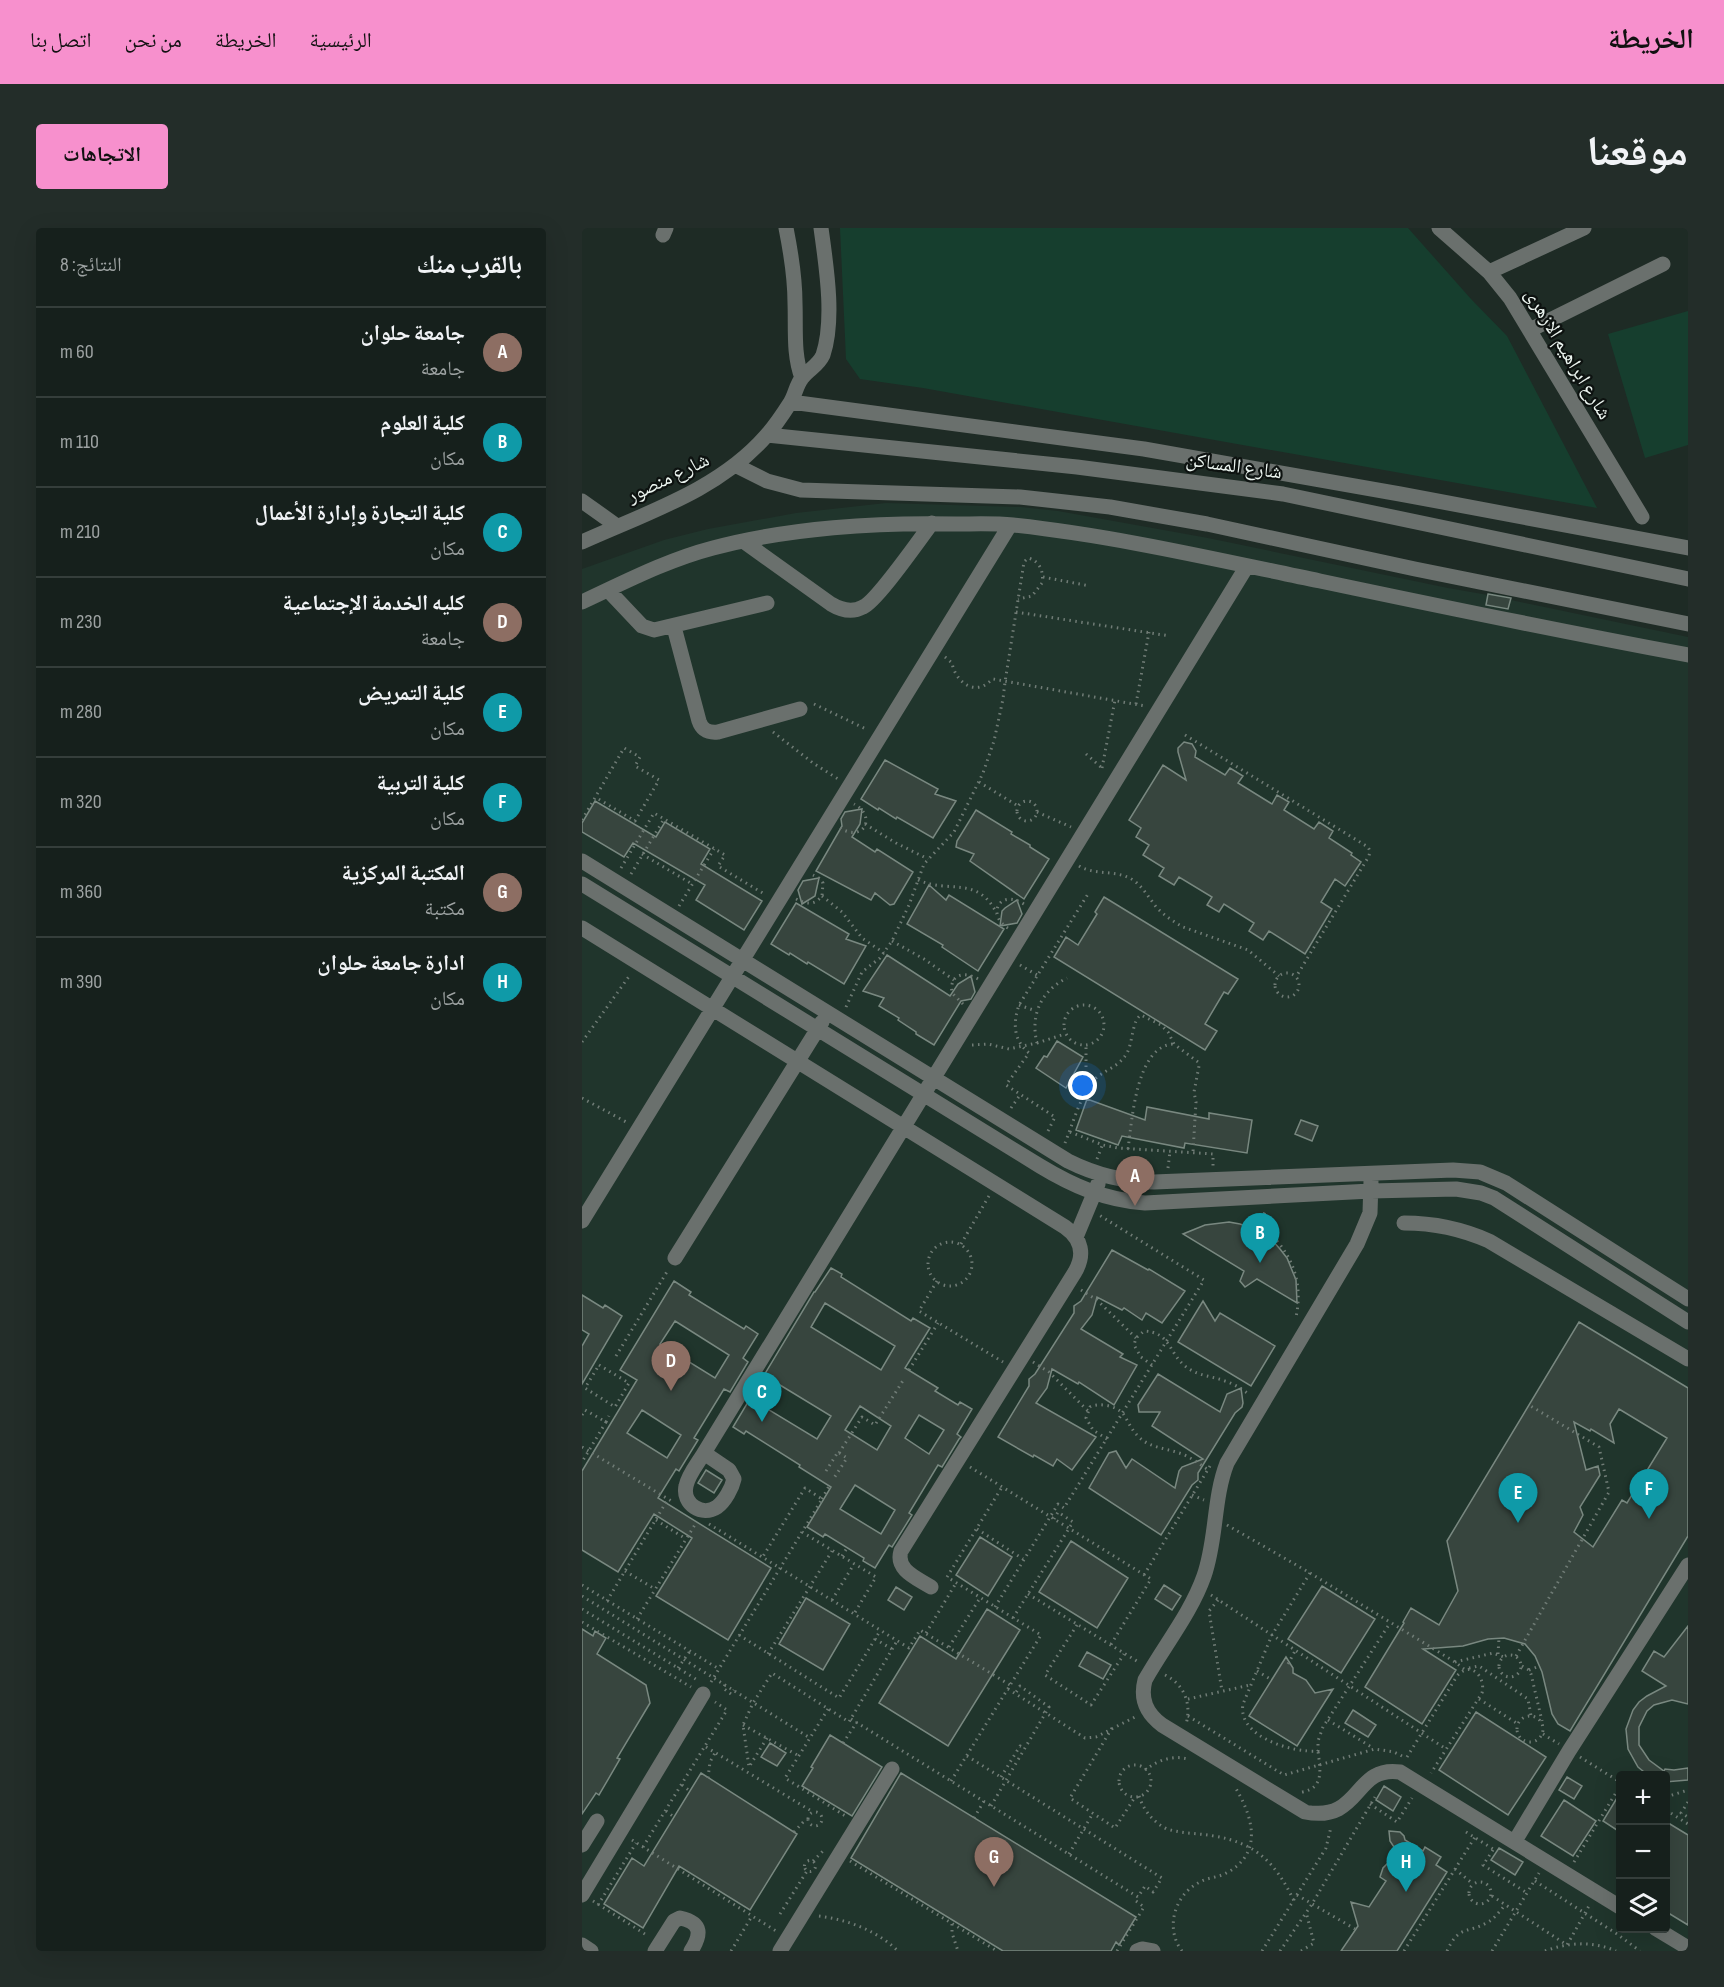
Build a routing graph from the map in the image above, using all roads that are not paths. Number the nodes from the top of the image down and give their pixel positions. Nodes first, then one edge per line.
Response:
1 (786, 228) edge
2 (821, 228) edge
3 (1439, 228) edge
4 (1584, 228) edge
5 (1663, 264) dead end
6 (1489, 272) junction
7 (1530, 330) junction
8 (802, 378) junction
9 (791, 402) junction
10 (767, 435) junction
11 (735, 465) junction
12 (582, 501) edge
13 (1642, 517) dead end
14 (932, 523) junction
15 (1010, 525) junction
16 (617, 526) junction
17 (743, 541) junction
18 (582, 542) edge
19 (1688, 548) edge
20 (1247, 566) junction
21 (1688, 579) edge
22 (608, 590) junction
23 (582, 602) edge
24 (767, 603) dead end
25 (1688, 624) edge
26 (674, 627) junction
27 (1688, 655) edge
28 (800, 709) road end
29 (582, 861) edge
30 (582, 884) edge
31 (582, 928) edge
32 (742, 960) junction
33 (732, 977) junction
34 (713, 1009) junction
35 (834, 1016) junction
36 (818, 1029) junction
37 (798, 1061) junction
38 (934, 1077) junction
39 (924, 1094) junction
40 (904, 1126) junction
41 (1399, 1173) junction
42 (1370, 1174) junction
43 (1101, 1176) junction
44 (1125, 1181) junction
45 (1399, 1190) junction
46 (1371, 1191) junction
47 (1095, 1194) junction
48 (1120, 1200) junction
49 (582, 1221) edge
50 (1404, 1223) dead end
51 (1076, 1237) junction
52 (675, 1258) road end
53 (1688, 1299) edge
54 (1688, 1322) edge
55 (1688, 1359) edge
56 (704, 1453) dead end
57 (1688, 1565) edge
58 (931, 1587) dead end
59 (703, 1694) road end
60 (892, 1769) dead end
61 (597, 1821) dead end
62 (1509, 1838) junction
63 (582, 1845) edge
64 (582, 1895) edge
65 (1616, 1904) edge
66 (1662, 1933) edge
67 (582, 1945) edge
68 (784, 1945) edge
69 (658, 1947) edge
70 (1688, 1948) edge
71 (591, 1951) edge
72 (691, 1951) edge
73 (1137, 1951) edge
74 (1153, 1951) edge

1 - 8 street
2 - 8 street, شارع منصور
3 - 6 street, شارع ابراهيم الازهرى
4 - 6 street
5 - 7 street
6 - 7 street, شارع ابراهيم الازهرى
7 - 13 street, شارع ابراهيم الازهرى
8 - 9 street, شارع منصور
9 - 10 street, شارع منصور
9 - 19 street, شارع المساكن
10 - 11 street, شارع منصور
10 - 21 street, شارع المساكن
11 - 16 street, شارع منصور
11 - 25 street
12 - 16 street
14 - 15 street
14 - 17 street
14 - 17 street
15 - 20 street
15 - 32 street
16 - 18 street, شارع منصور
17 - 22 street
20 - 27 street
20 - 38 street
22 - 23 street
22 - 26 street
24 - 26 street
26 - 28 street
29 - 32 street
30 - 33 street
31 - 34 street
32 - 33 street
32 - 35 street
33 - 34 street
33 - 36 street
34 - 37 street
34 - 49 street
35 - 36 street
35 - 38 street
36 - 37 street
36 - 39 street
37 - 40 street
37 - 52 street
38 - 39 street
38 - 43 street
39 - 40 street
39 - 47 street
40 - 51 street
40 - 56 street
41 - 42 street
41 - 45 street
41 - 53 street
42 - 44 street
42 - 46 street
43 - 44 street
43 - 47 street
44 - 48 street
45 - 46 street
45 - 54 street
46 - 48 street
46 - 62 street
47 - 48 street
47 - 51 street
50 - 55 street
51 - 58 street
57 - 62 street
59 - 64 street
60 - 68 street
61 - 63 street
62 - 65 street
66 - 70 street
67 - 71 street
69 - 72 street
73 - 74 street

